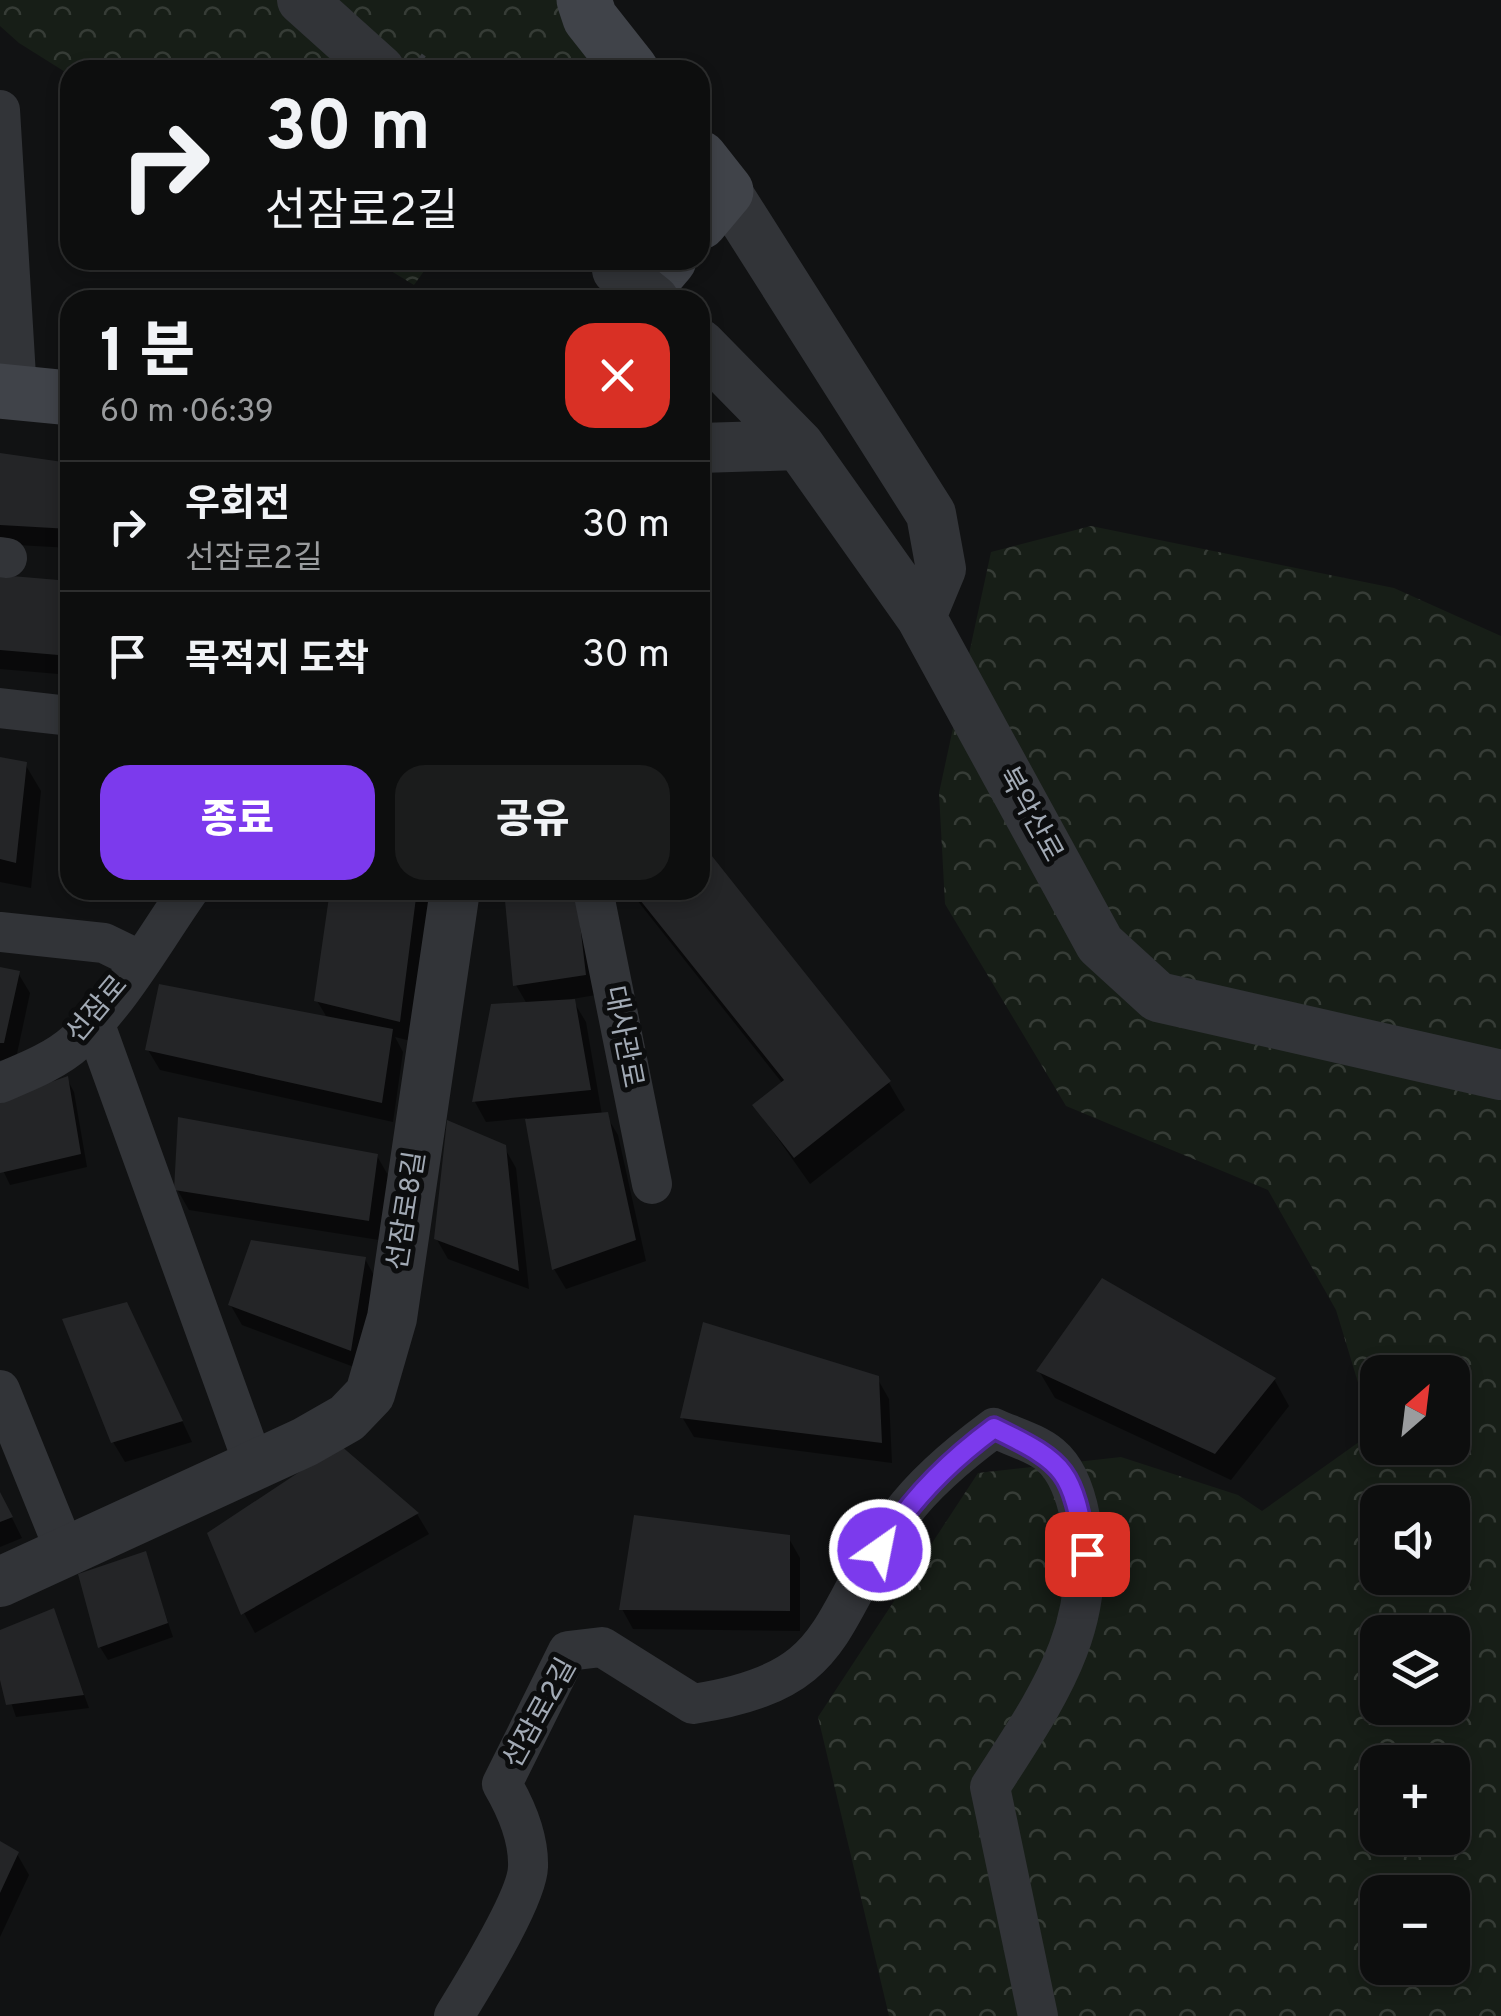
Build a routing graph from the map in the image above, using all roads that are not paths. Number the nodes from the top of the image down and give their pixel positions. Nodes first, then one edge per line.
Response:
1 (302, 0) edge
2 (584, 0) edge
3 (369, 60) edge
4 (623, 60) edge
5 (0, 110) edge
6 (710, 191) edge
7 (710, 354) edge
8 (29, 394) edge
9 (799, 445) junction
10 (710, 448) edge
11 (921, 617) junction
12 (0, 708) edge
13 (60, 715) edge
14 (182, 900) edge
15 (453, 900) edge
16 (595, 900) edge
17 (0, 932) edge
18 (139, 960) junction
19 (94, 1022) junction
20 (1501, 1075) edge
21 (0, 1083) edge
22 (652, 1184) dead end
23 (0, 1390) edge
24 (254, 1465) junction
25 (66, 1552) junction
26 (0, 1582) edge
27 (454, 2016) edge
28 (1038, 2016) edge

1 - 3 street
2 - 4 main road
5 - 8 street
6 - 11 street
7 - 9 street, 북악산로
9 - 10 street
9 - 11 street, 북악산로
11 - 20 street, 북악산로
12 - 13 street
14 - 18 street, 선잠로
15 - 24 street, 선잠로8길
16 - 22 street, 대사관로
17 - 18 street, 선잠로
18 - 19 street, 선잠로
19 - 21 street, 선잠로
19 - 24 street
23 - 25 street
24 - 25 street, 선잠로8길
25 - 26 street, 선잠로8길
27 - 28 street, 선잠로2길

